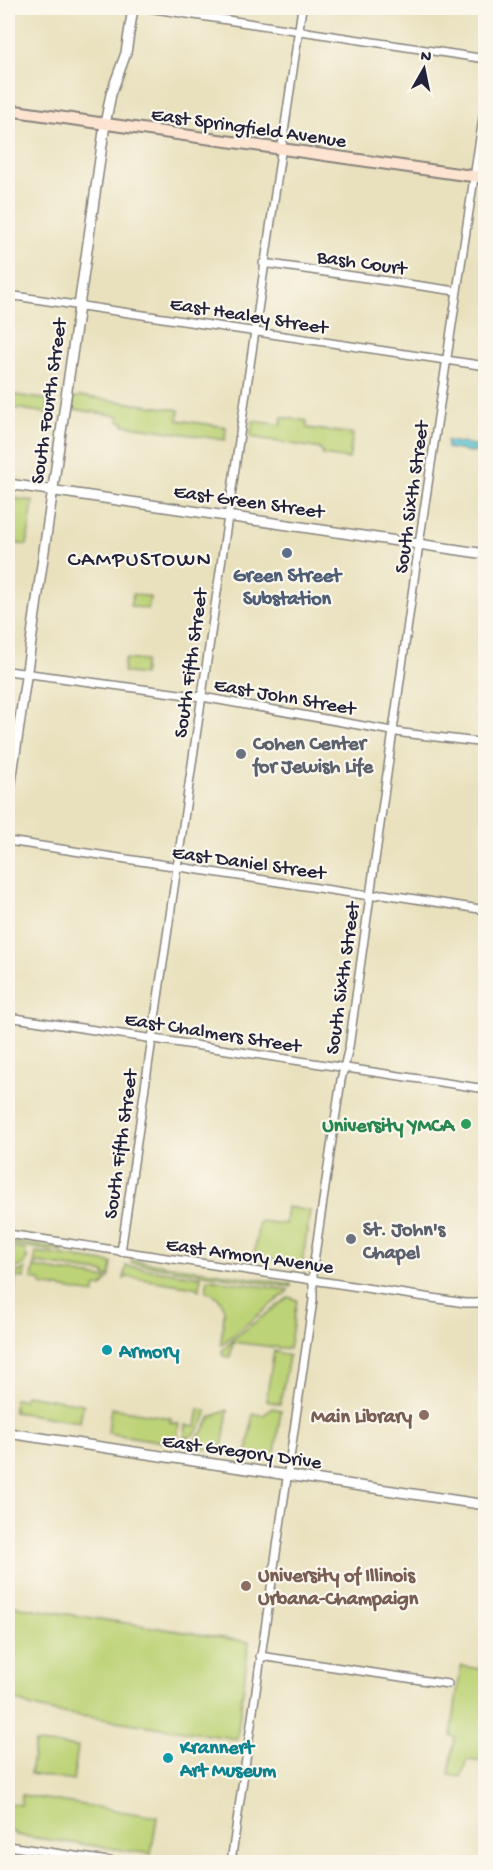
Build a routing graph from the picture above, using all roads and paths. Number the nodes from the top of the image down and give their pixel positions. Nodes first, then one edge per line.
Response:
1 (133, 8) edge
2 (148, 8) edge
3 (302, 8) edge
4 (298, 30) junction
5 (486, 59) edge
6 (486, 98) edge
7 (8, 110) edge
8 (105, 124) junction
9 (280, 148) junction
10 (473, 176) junction
11 (486, 178) edge
12 (263, 263) junction
13 (456, 291) junction
14 (8, 295) edge
15 (78, 306) junction
16 (253, 331) junction
17 (446, 360) junction
18 (486, 366) edge
19 (8, 484) edge
20 (52, 490) junction
21 (227, 514) junction
22 (419, 544) junction
23 (486, 554) edge
24 (8, 670) edge
25 (25, 672) junction
26 (202, 697) junction
27 (393, 731) junction
28 (486, 742) edge
29 (8, 802) edge
30 (8, 842) edge
31 (176, 867) junction
32 (369, 896) junction
33 (486, 910) edge
34 (8, 1017) edge
35 (150, 1038) junction
36 (344, 1067) junction
37 (486, 1089) edge
38 (8, 1234) edge
39 (121, 1251) junction
40 (312, 1280) junction
41 (486, 1298) edge
42 (8, 1433) edge
43 (287, 1474) junction
44 (486, 1505) edge
45 (260, 1656) junction
46 (447, 1684) dead end
47 (8, 1846) edge
48 (115, 1863) edge
49 (231, 1863) edge

1 - 8 street, South Fourth Street
2 - 4 street
3 - 4 street, South Fifth Street
4 - 5 street
4 - 9 street, South Fifth Street
6 - 10 street, South Sixth Street
7 - 8 main road, East Springfield Avenue
8 - 9 main road, East Springfield Avenue
8 - 15 street, South Fourth Street
9 - 10 main road, East Springfield Avenue
9 - 12 street, South Fifth Street
10 - 11 main road, East Springfield Avenue
10 - 13 street, South Sixth Street
12 - 13 street, Bash Court
12 - 16 street, South Fifth Street
13 - 17 street, South Sixth Street
14 - 15 street, East Healey Street
15 - 16 street, East Healey Street
15 - 20 street, South Fourth Street
16 - 17 street, East Healey Street
16 - 21 street, South Fifth Street
17 - 18 street, East Healey Street
17 - 22 street, South Sixth Street
19 - 20 street, East Green Street
20 - 21 street, East Green Street
20 - 25 street, South Fourth Street
21 - 22 street, East Green Street
21 - 26 street, South Fifth Street
22 - 23 street, East Green Street
22 - 27 street, South Sixth Street
24 - 25 street, East John Street
25 - 26 street, East John Street
25 - 29 street, South Fourth Street
26 - 27 street, East John Street
26 - 31 street, South Fifth Street
27 - 28 street, East John Street
27 - 32 street, South Sixth Street
30 - 31 street, East Daniel Street
31 - 32 street, East Daniel Street
31 - 35 street, South Fifth Street
32 - 33 street, East Daniel Street
32 - 36 street, South Sixth Street
34 - 35 street, East Chalmers Street
35 - 36 street, East Chalmers Street
35 - 39 street, South Fifth Street
36 - 37 street, East Chalmers Street
36 - 40 street, South Sixth Street
38 - 39 street, East Armory Avenue
39 - 40 street, East Armory Avenue
40 - 41 street, East Armory Avenue
40 - 43 street, South Sixth Street
42 - 43 street, East Gregory Drive
43 - 44 street, East Gregory Drive
43 - 45 street, South Sixth Street
45 - 46 street
45 - 49 street, South Sixth Street
47 - 48 street

